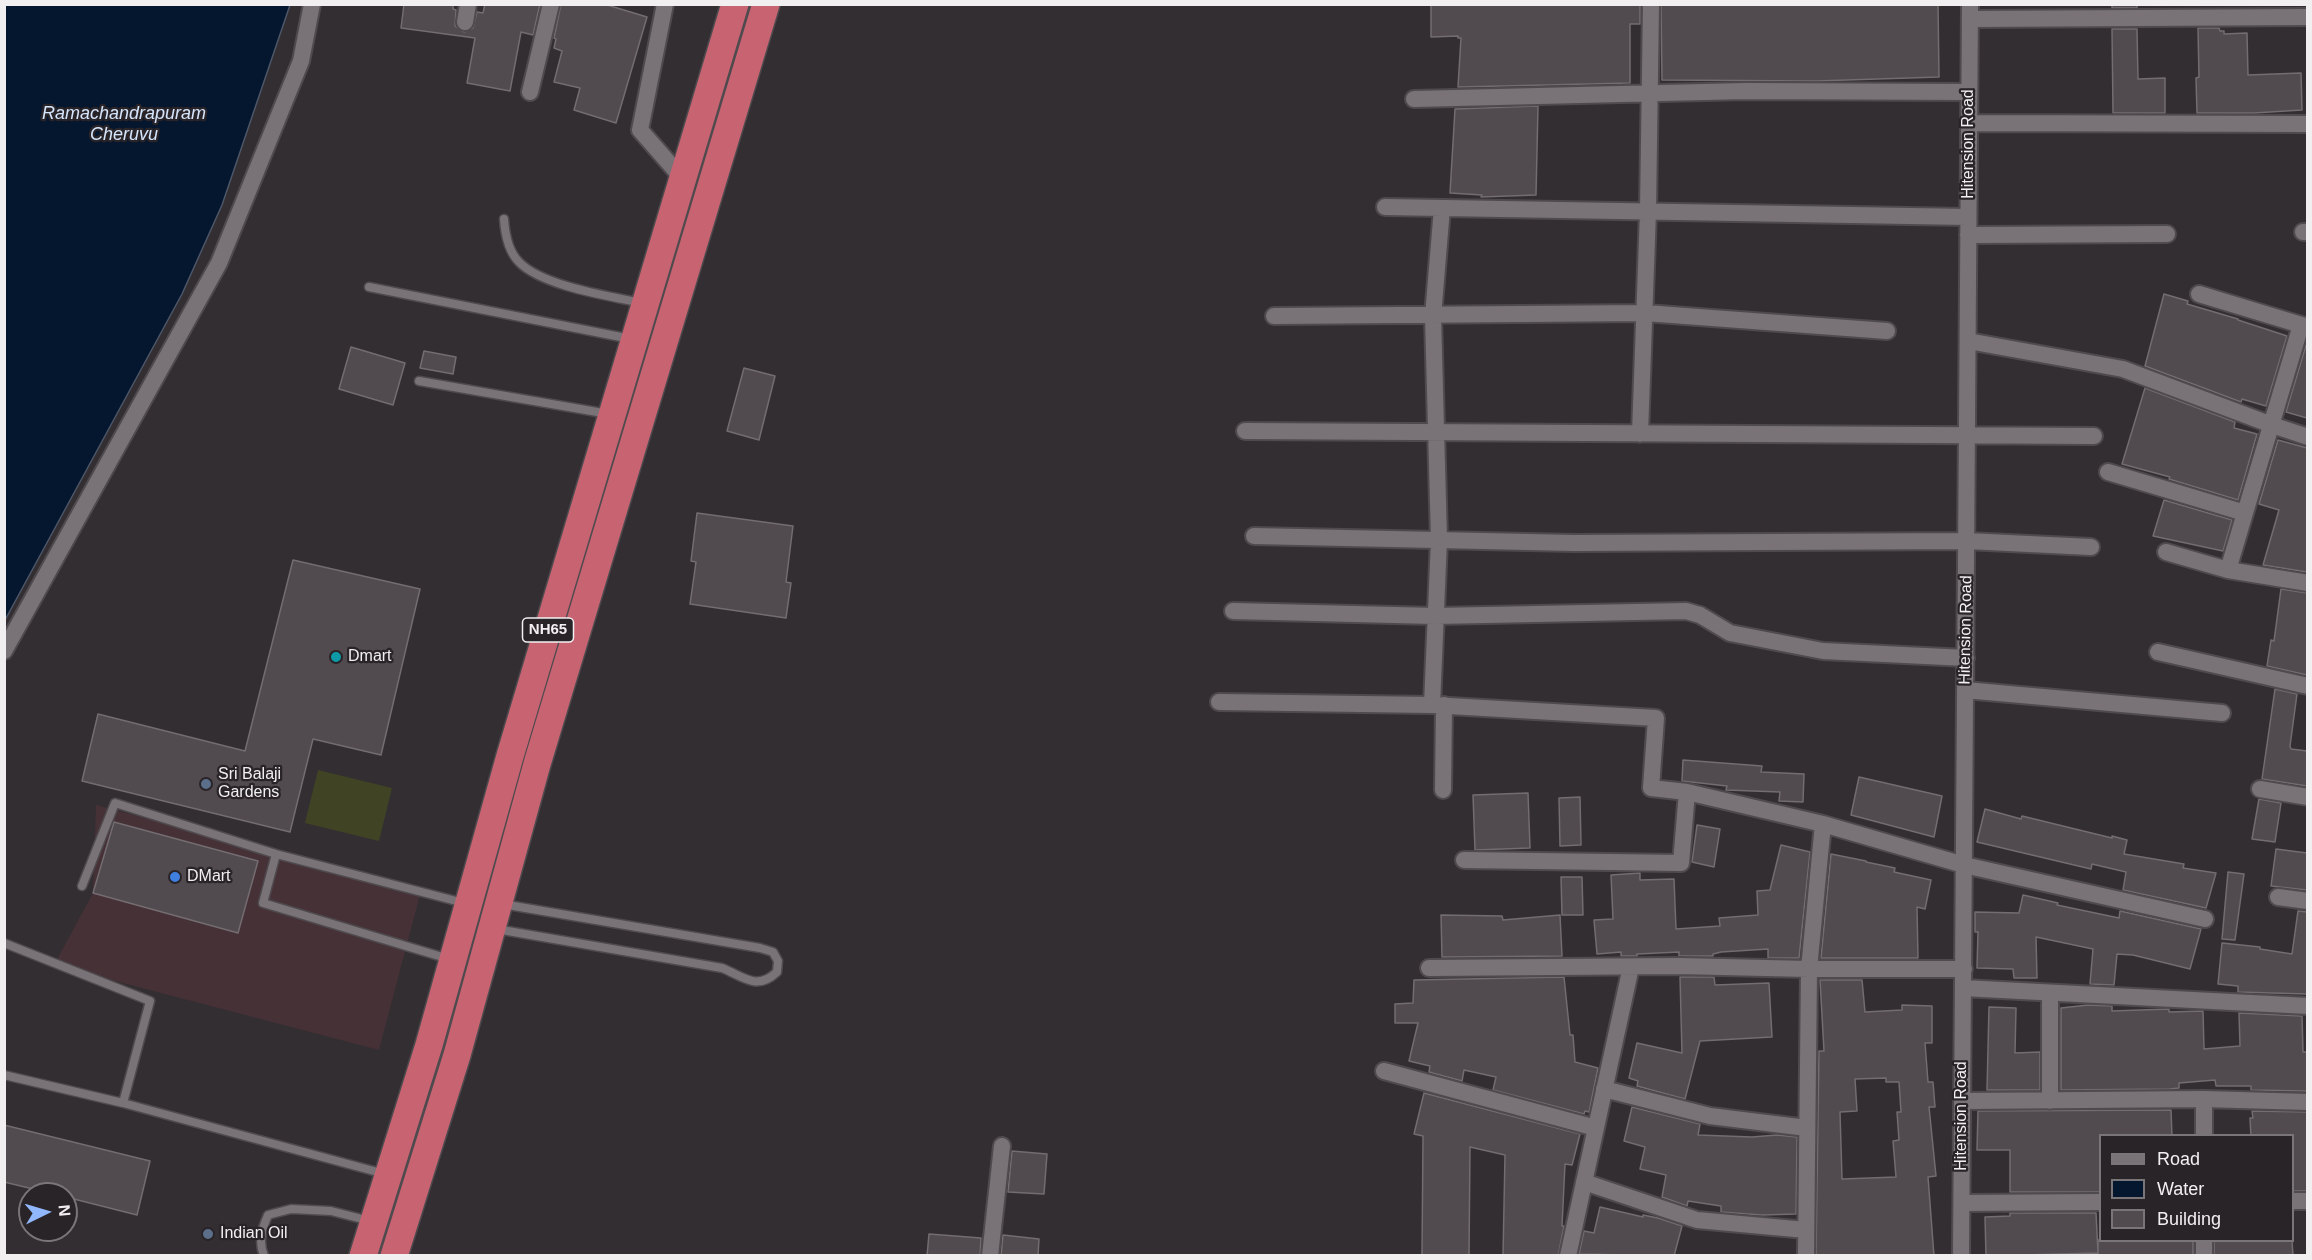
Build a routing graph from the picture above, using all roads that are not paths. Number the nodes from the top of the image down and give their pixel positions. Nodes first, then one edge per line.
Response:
1 (312, 4) edge
2 (468, 4) edge
3 (550, 4) edge
4 (665, 4) edge
5 (735, 4) edge
6 (766, 4) edge
7 (1651, 4) edge
8 (1970, 12) edge
9 (2307, 17) edge
10 (465, 22) dead end
11 (530, 92) dead end
12 (1970, 92) junction
13 (1650, 93) junction
14 (1414, 99) dead end
15 (1969, 123) junction
16 (2307, 124) edge
17 (683, 179) junction
18 (1385, 207) dead end
19 (1442, 208) junction
20 (1648, 211) junction
21 (1968, 217) junction
22 (504, 219) dead end
23 (2167, 234) dead end
24 (1968, 235) junction
25 (369, 287) dead end
26 (2199, 294) dead end
27 (645, 304) junction
28 (1645, 313) junction
29 (1274, 316) dead end
30 (1433, 316) junction
31 (2304, 326) edge
32 (1887, 331) dead end
33 (635, 340) junction
34 (1968, 342) junction
35 (419, 381) dead end
36 (612, 415) junction
37 (2271, 425) junction
38 (1245, 431) dead end
39 (1434, 433) junction
40 (1640, 434) junction
41 (2094, 436) dead end
42 (1967, 437) junction
43 (2307, 437) edge
44 (2108, 472) dead end
45 (2245, 513) junction
46 (1254, 536) dead end
47 (1438, 540) junction
48 (1966, 542) junction
49 (2091, 546) dead end
50 (2166, 552) dead end
51 (2228, 570) junction
52 (2307, 583) edge
53 (1233, 611) dead end
54 (1435, 616) junction
55 (4, 651) edge
56 (2158, 652) dead end
57 (1966, 658) junction
58 (2307, 686) edge
59 (1965, 690) junction
60 (1219, 702) dead end
61 (1438, 705) junction
62 (2223, 713) dead end
63 (2260, 789) dead end
64 (1443, 790) dead end
65 (1687, 792) junction
66 (2307, 797) edge
67 (1823, 824) junction
68 (276, 854) junction
69 (1464, 860) dead end
70 (1964, 864) junction
71 (82, 886) dead end
72 (2278, 897) dead end
73 (2307, 901) edge
74 (468, 904) junction
75 (495, 916) junction
76 (2205, 919) dead end
77 (4, 943) edge
78 (453, 960) junction
79 (1631, 967) junction
80 (1429, 968) dead end
81 (1809, 969) junction
82 (1964, 969) junction
83 (1963, 988) junction
84 (2050, 993) junction
85 (2307, 1006) edge
86 (1384, 1071) dead end
87 (4, 1075) edge
88 (1604, 1089) junction
89 (2204, 1099) junction
90 (1962, 1101) junction
91 (2050, 1101) junction
92 (2307, 1102) edge
93 (123, 1103) junction
94 (1596, 1128) junction
95 (1808, 1128) junction
96 (2204, 1134) edge
97 (1002, 1146) dead end
98 (388, 1174) junction
99 (1584, 1182) junction
100 (2099, 1202) edge
101 (1962, 1203) junction
102 (374, 1221) junction
103 (1806, 1230) junction
104 (264, 1256) edge
105 (363, 1256) edge
106 (394, 1256) edge
107 (990, 1256) edge
108 (1568, 1256) edge
109 (1806, 1256) edge
110 (1961, 1256) edge

1 - 55 street
2 - 10 street
3 - 11 street
4 - 17 street
5 - 17 highway, NH65
6 - 75 highway, NH65
7 - 13 street
8 - 9 street
8 - 12 street, Hitension Road
12 - 13 street
12 - 15 street, Hitension Road
13 - 14 street
13 - 20 street
15 - 16 street
15 - 21 street, Hitension Road
17 - 27 highway, NH65
18 - 19 street
19 - 20 street
19 - 30 street
20 - 21 street
20 - 28 street
21 - 24 street, Hitension Road
22 - 27 lane
23 - 24 street
24 - 34 street, Hitension Road
25 - 33 lane
26 - 31 street
27 - 33 highway, NH65
28 - 30 street
28 - 32 street
28 - 40 street
29 - 30 street
30 - 39 street
31 - 37 street
33 - 36 highway, NH65
34 - 37 street
34 - 42 street, Hitension Road
35 - 36 lane
36 - 74 highway, NH65
37 - 43 street
37 - 45 street
38 - 39 street
39 - 40 street
39 - 47 street
40 - 42 street
41 - 42 street
42 - 48 street, Hitension Road
44 - 45 street
45 - 51 street
46 - 47 street
47 - 48 street
47 - 54 street
48 - 49 street
48 - 57 street, Hitension Road
50 - 51 street
51 - 52 street
53 - 54 street
54 - 57 street
54 - 61 street
56 - 58 street
57 - 59 street, Hitension Road
59 - 62 street
59 - 70 street, Hitension Road
60 - 61 street
61 - 64 street
61 - 65 street
63 - 66 street
65 - 67 street
65 - 69 street
67 - 70 street
67 - 81 street
68 - 71 lane
68 - 74 lane
68 - 78 lane
70 - 76 street
70 - 82 street, Hitension Road
72 - 73 street
74 - 78 highway, NH65
75 - 75 lane
75 - 106 highway, NH65
77 - 93 lane
78 - 98 highway, NH65
79 - 80 street
79 - 81 street
79 - 88 street
81 - 82 street
81 - 95 street
82 - 83 street, Hitension Road
83 - 84 street
83 - 90 street, Hitension Road
84 - 85 street
84 - 91 street
86 - 94 street
87 - 93 lane
88 - 94 street
88 - 95 street
89 - 91 street
89 - 92 street
89 - 96 street
90 - 91 street
90 - 101 street, Hitension Road
93 - 98 lane
94 - 99 street
95 - 103 street
97 - 107 street
98 - 102 highway, NH65
99 - 103 street
99 - 108 street
100 - 101 street
101 - 110 street, Hitension Road
102 - 104 lane
102 - 105 highway, NH65
103 - 109 street

